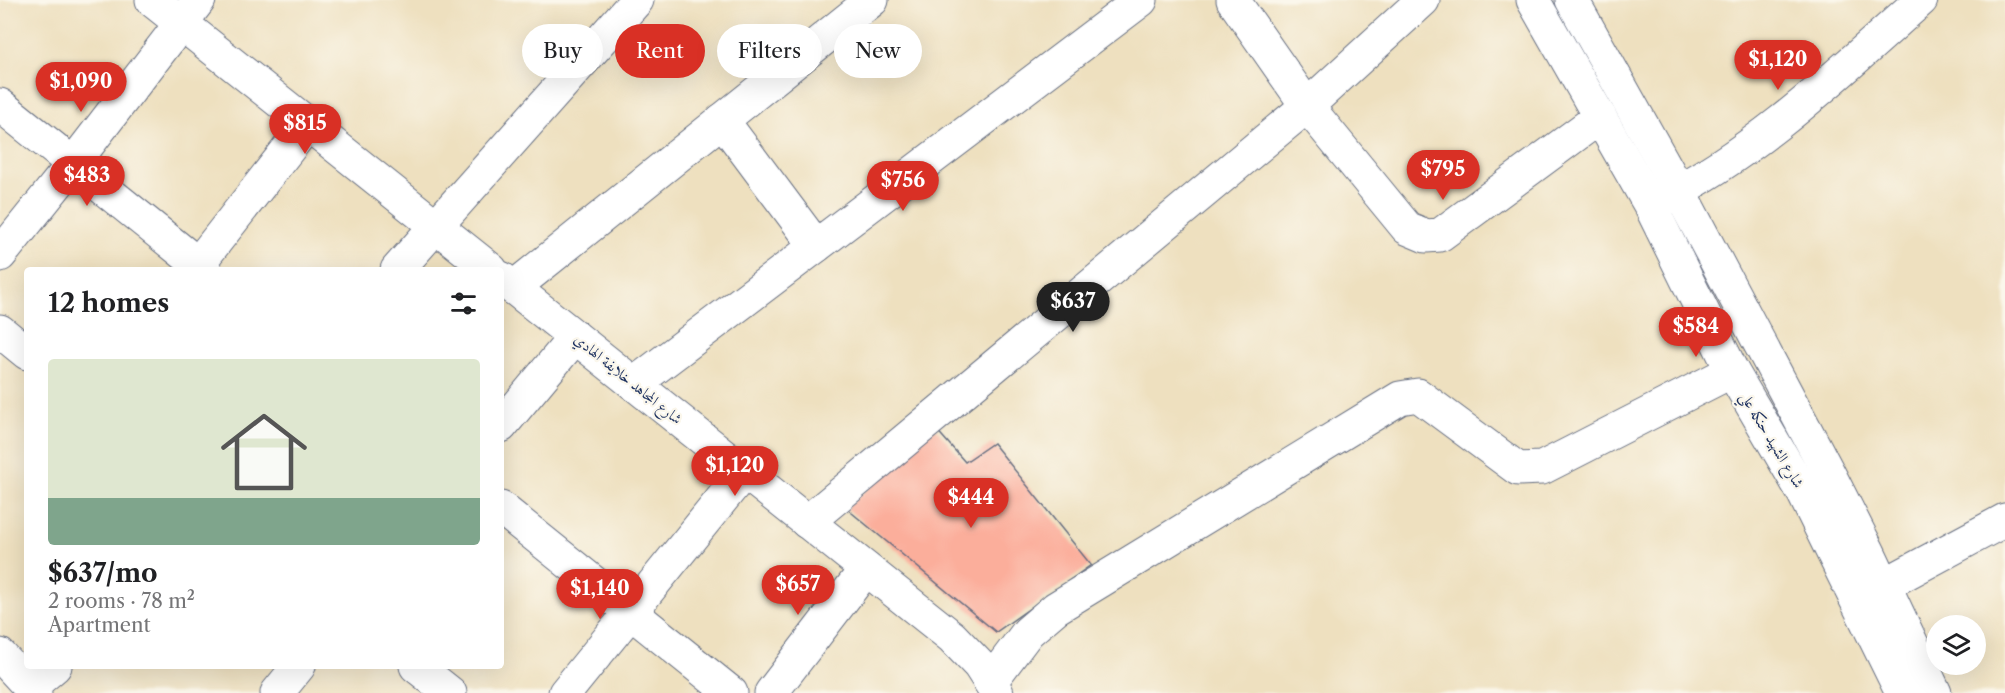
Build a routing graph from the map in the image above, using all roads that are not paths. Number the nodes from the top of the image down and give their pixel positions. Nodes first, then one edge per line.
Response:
1 (152, 0) edge
2 (636, 0) edge
3 (872, 0) edge
4 (1141, 0) edge
5 (1233, 0) edge
6 (1423, 0) edge
7 (1533, 0) edge
8 (1572, 0) edge
9 (1921, 0) edge
10 (190, 12) edge
11 (0, 105) edge
12 (1307, 106) junction
13 (1600, 117) junction
14 (722, 120) junction
15 (308, 124) junction
16 (73, 164) junction
17 (1679, 191) junction
18 (1650, 205) junction
19 (435, 225) junction
20 (816, 246) junction
21 (0, 255) edge
22 (201, 267) edge
23 (400, 267) edge
24 (487, 267) edge
25 (504, 278) edge
26 (504, 281) edge
27 (0, 331) edge
28 (575, 337) junction
29 (24, 351) edge
30 (1732, 371) junction
31 (634, 384) junction
32 (504, 422) edge
33 (744, 472) junction
34 (504, 510) edge
35 (2005, 520) edge
36 (807, 522) junction
37 (866, 569) junction
38 (1884, 585) junction
39 (630, 612) junction
40 (0, 655) edge
41 (52, 669) edge
42 (297, 669) edge
43 (420, 669) edge
44 (994, 687) edge
45 (33, 690) edge
46 (277, 693) edge
47 (450, 693) edge
48 (565, 693) edge
49 (731, 693) edge
50 (771, 693) edge
51 (1902, 693) edge
52 (1935, 693) edge

1 - 10 street, شارع المجاهد خلايفة الهادي
2 - 19 street
3 - 14 street
4 - 20 street
5 - 12 street
6 - 12 street
7 - 13 street, شارع الشهيد حنكه علي
8 - 17 street
9 - 17 street
10 - 15 street, شارع المجاهد خلايفة الهادي
10 - 16 street
11 - 16 street
12 - 13 street
12 - 36 street
13 - 18 street, شارع الشهيد حنكه علي
14 - 20 street
14 - 25 street
15 - 19 street, شارع المجاهد خلايفة الهادي
15 - 22 street
16 - 21 street
16 - 22 street
17 - 18 street
17 - 38 street
18 - 30 street, شارع الشهيد حنكه علي
19 - 23 street
19 - 24 street, شارع المجاهد خلايفة الهادي
20 - 31 street
26 - 28 street, شارع المجاهد خلايفة الهادي
27 - 29 street
28 - 31 street, شارع المجاهد خلايفة الهادي
28 - 32 street
30 - 44 street
30 - 51 street, شارع الشهيد حنكه علي
31 - 33 street, شارع المجاهد خلايفة الهادي
33 - 36 street, شارع المجاهد خلايفة الهادي
33 - 39 street
34 - 39 street
35 - 38 street
36 - 37 street, شارع المجاهد خلايفة الهادي
37 - 44 street, شارع المجاهد خلايفة الهادي
37 - 50 street
38 - 52 street
39 - 48 street
39 - 49 street
40 - 45 street
41 - 45 street
42 - 46 street
43 - 47 street

